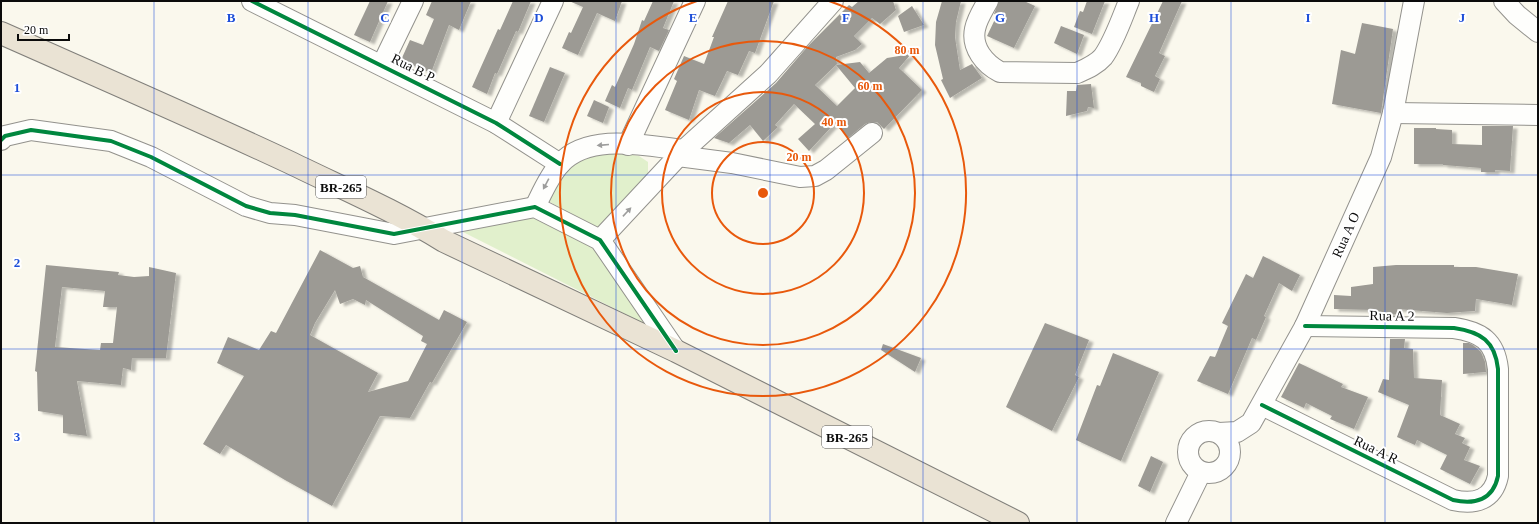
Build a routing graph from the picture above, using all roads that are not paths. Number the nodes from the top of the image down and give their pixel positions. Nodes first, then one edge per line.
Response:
1 (252, 1) edge
2 (413, 1) edge
3 (554, 1) edge
4 (694, 1) edge
5 (833, 1) edge
6 (1129, 1) edge
7 (1414, 1) edge
8 (1504, 1) edge
9 (983, 10) edge
10 (1538, 32) edge
11 (1, 33) edge
12 (382, 65) junction
13 (1393, 113) junction
14 (1538, 115) edge
15 (496, 123) junction
16 (872, 133) dead end
17 (1, 140) edge
18 (628, 145) junction
19 (681, 153) junction
20 (560, 164) junction
21 (534, 207) junction
22 (425, 229) junction
23 (600, 240) junction
24 (1305, 326) junction
25 (676, 351) junction
26 (1262, 405) junction
27 (1251, 423) junction
28 (1219, 433) junction
29 (1230, 455) junction
30 (1200, 472) junction
31 (1483, 499) joint
32 (1018, 523) edge
33 (1176, 523) edge

1 - 12 street, Rua B P
2 - 12 street
3 - 15 street
4 - 18 street
5 - 19 street
6 - 9 street
7 - 13 street, Rua A O
8 - 10 street
11 - 22 highway, BR-265
12 - 15 street, Rua B P
13 - 14 street
13 - 24 street, Rua A O
15 - 20 street, Rua B P
16 - 19 street
17 - 22 street
18 - 19 street
18 -> 20 street
23 -> 19 street
20 -> 21 street
21 - 22 street
21 - 23 street
22 - 25 highway, BR-265
23 - 25 street
24 - 26 street, Rua A O
24 - 31 street, Rua A 2
25 - 32 highway, BR-265
26 - 27 street, Rua A O
26 - 31 street, Rua A R
27 - 28 street
27 - 29 street, Rua A O
28 - 29 street
28 - 30 street
29 - 30 street
30 - 33 street

